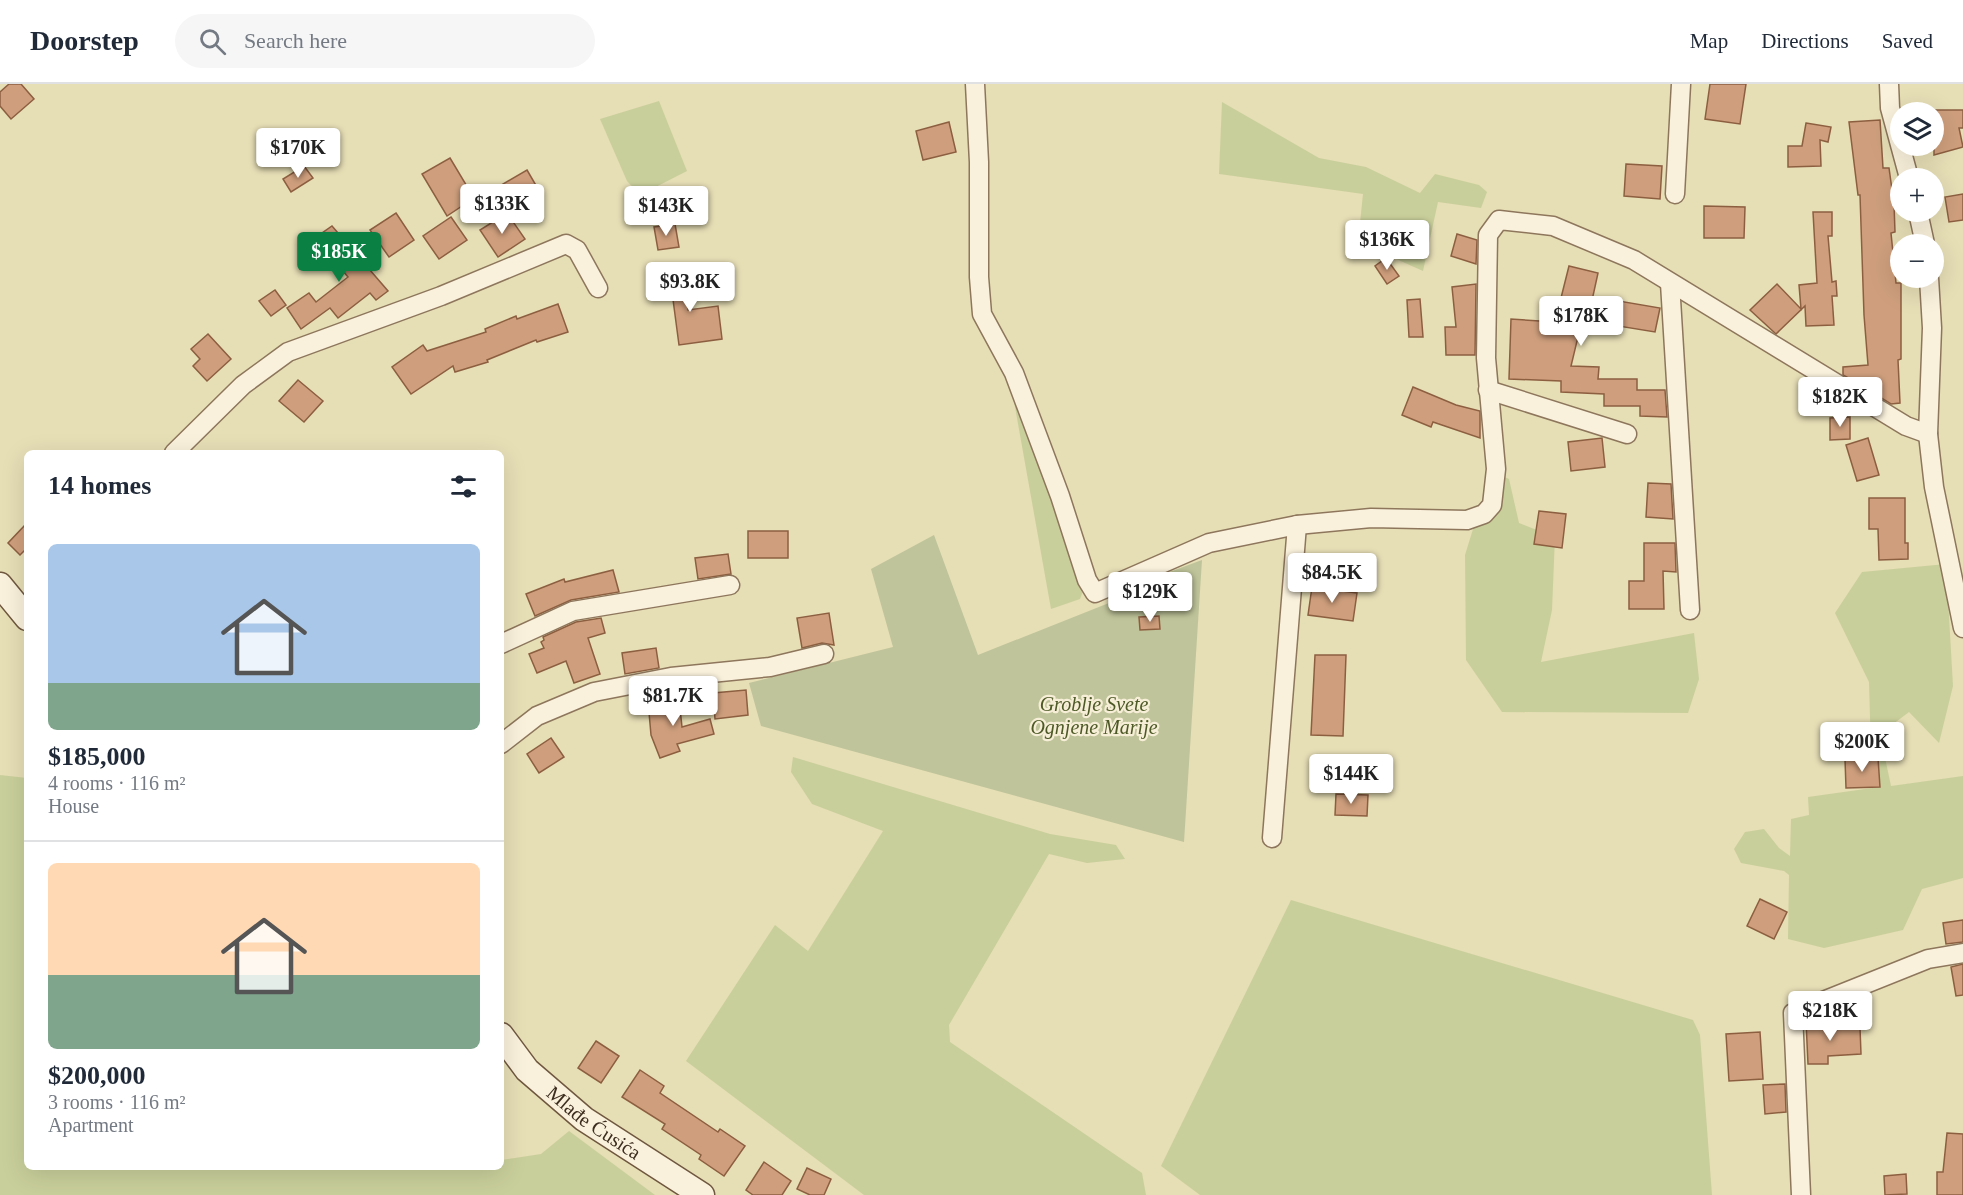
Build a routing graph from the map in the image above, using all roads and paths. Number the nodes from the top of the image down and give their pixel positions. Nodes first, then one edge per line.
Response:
1 (975, 84) edge
2 (1681, 84) edge
3 (1889, 84) edge
4 (1906, 168) edge
5 (1675, 194) dead end
6 (1670, 283) junction
7 (598, 288) dead end
8 (1930, 288) edge
9 (1488, 390) junction
10 (1627, 434) dead end
11 (1928, 434) junction
12 (177, 450) edge
13 (1297, 525) junction
14 (0, 585) edge
15 (730, 585) dead end
16 (1690, 610) dead end
17 (24, 614) edge
18 (1963, 628) edge
19 (504, 643) edge
20 (824, 654) dead end
21 (504, 742) edge
22 (1272, 837) dead end
23 (1963, 953) edge
24 (504, 1039) edge
25 (702, 1195) edge
26 (1801, 1195) edge

1 - 13 street
2 - 5 street
3 - 4 street
6 - 9 street
6 - 11 street
6 - 16 street
7 - 12 street
8 - 11 street
9 - 10 street
9 - 13 street
11 - 18 street
13 - 22 street
14 - 17 street
15 - 19 street
20 - 21 street
23 - 26 street
24 - 25 street, Mlađe Ćusića

